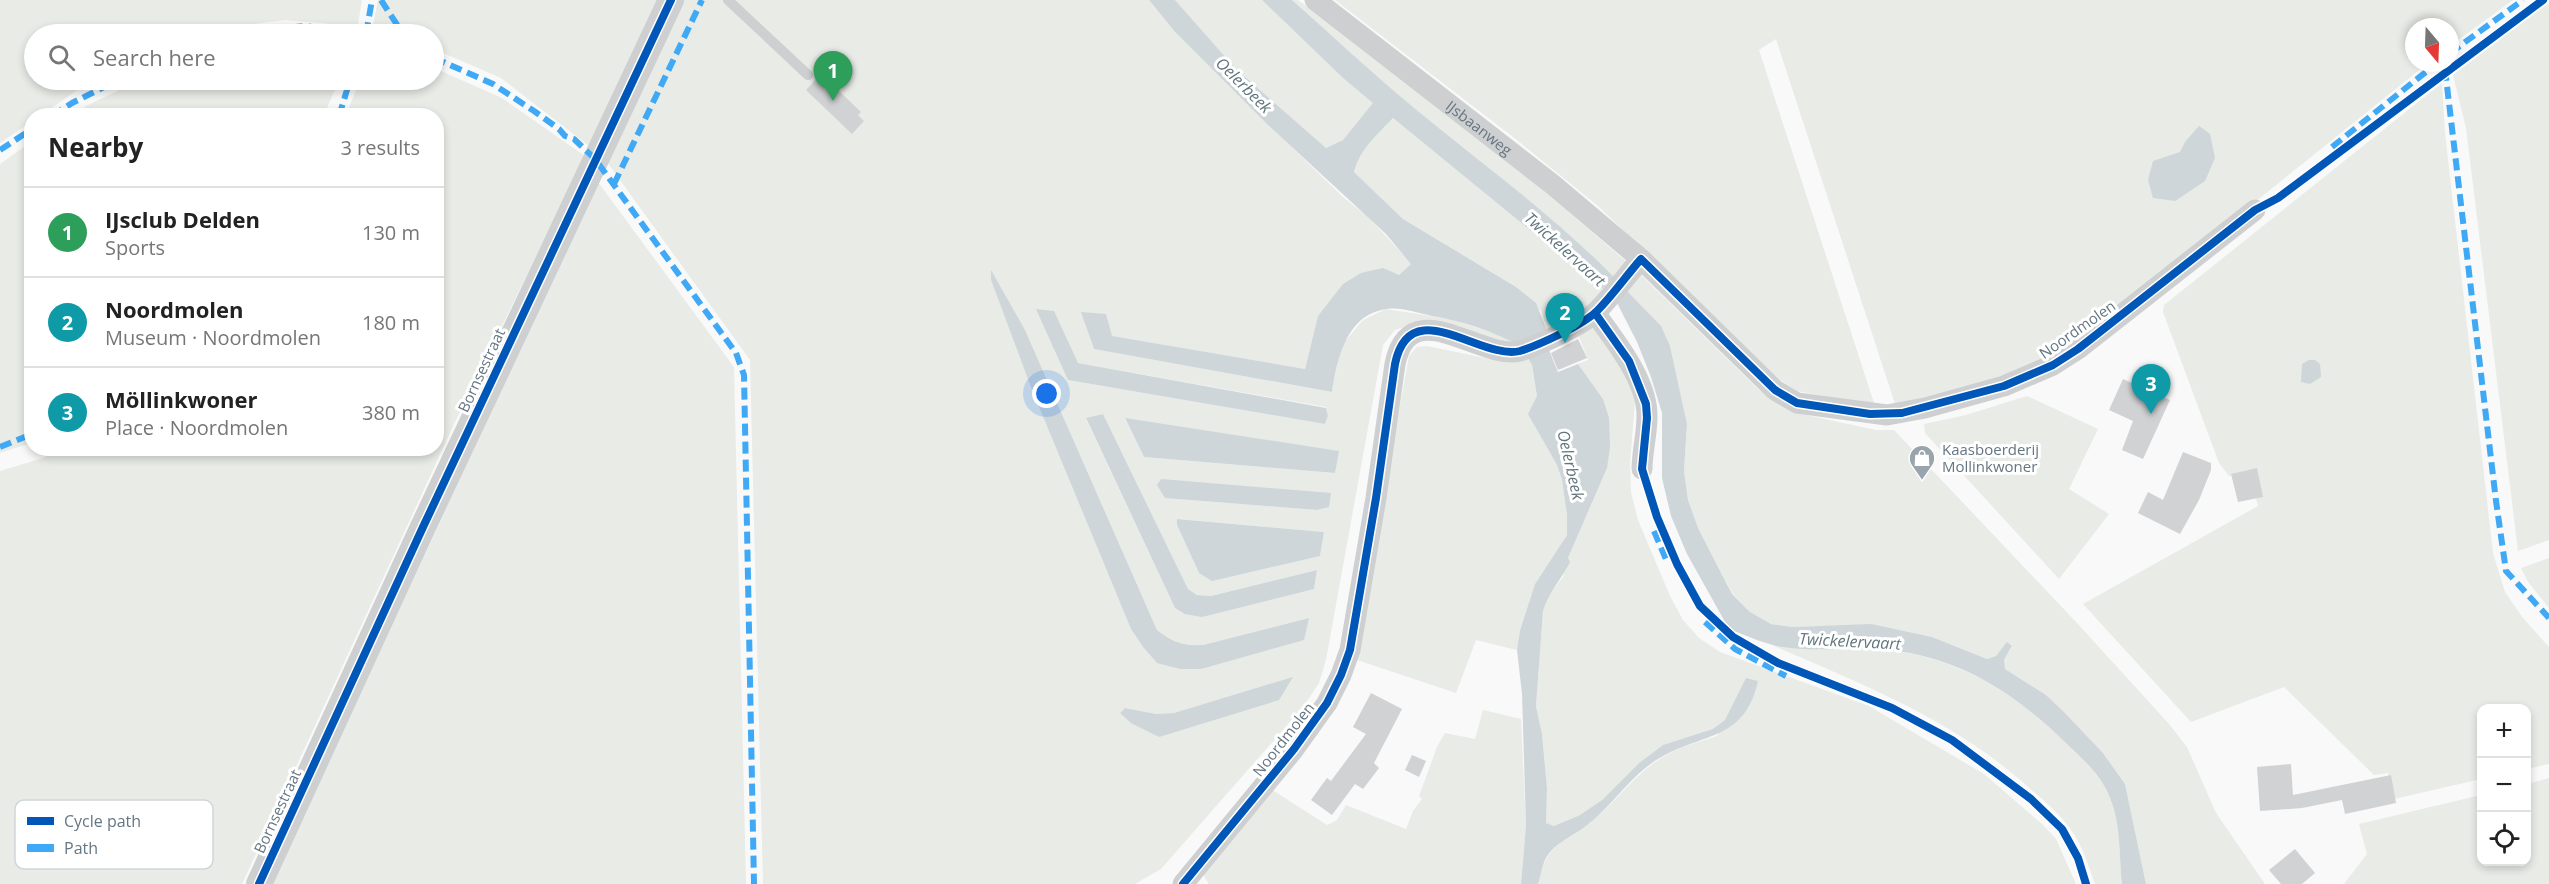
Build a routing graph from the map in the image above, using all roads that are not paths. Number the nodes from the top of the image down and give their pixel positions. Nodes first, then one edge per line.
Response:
1 (671, 0) edge
2 (728, 0) edge
3 (1315, 0) edge
4 (808, 75) dead end
5 (2255, 210) dead end
6 (1641, 259) junction
7 (1602, 305) junction
8 (1642, 469) dead end
9 (259, 884) edge
10 (1183, 884) edge

1 - 9 street, Bornsestraat
2 - 4 lane
3 - 6 street, IJsbaanweg
5 - 6 street, Noordmolen
6 - 7 street, Noordmolen
7 - 8 street
7 - 10 street, Noordmolen

